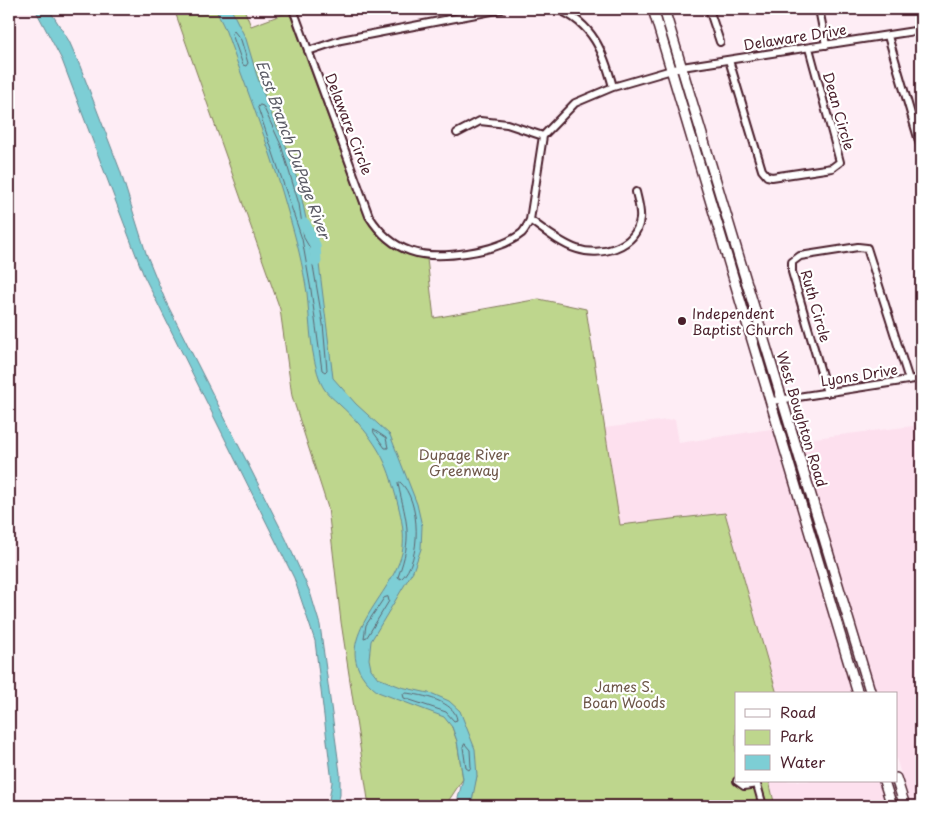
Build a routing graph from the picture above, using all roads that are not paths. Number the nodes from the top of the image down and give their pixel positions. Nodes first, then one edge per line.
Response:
1 (293, 9) edge
2 (502, 9) edge
3 (557, 9) edge
4 (654, 9) edge
5 (664, 9) edge
6 (709, 9) edge
7 (819, 9) edge
8 (921, 30) edge
9 (888, 36) junction
10 (720, 42) dead end
11 (826, 45) junction
12 (809, 48) junction
13 (308, 51) junction
14 (729, 60) junction
15 (682, 67) junction
16 (672, 70) junction
17 (613, 87) junction
18 (457, 133) dead end
19 (543, 136) junction
20 (921, 148) edge
21 (636, 192) dead end
22 (530, 220) junction
23 (760, 329) junction
24 (750, 330) junction
25 (921, 378) edge
26 (909, 380) junction
27 (828, 393) junction
28 (776, 401) junction
29 (798, 452) junction
30 (786, 453) junction
31 (857, 692) edge
32 (870, 692) edge
33 (739, 782) edge
34 (884, 782) edge
35 (897, 782) edge
36 (756, 783) edge
37 (763, 806) edge
38 (892, 806) edge
39 (905, 806) edge

1 - 13 street, Delaware Circle
2 - 13 street
3 - 17 street
4 - 16 main road, West Boughton Road
5 - 15 main road, West Boughton Road
6 - 10 street
7 - 11 street
8 - 9 street, Delaware Drive
9 - 11 street, Delaware Drive
9 - 20 street
11 - 12 street, Delaware Drive
12 - 14 street, Delaware Drive
12 - 14 street, Dean Circle
13 - 22 street, Delaware Circle
14 - 15 street, Delaware Drive
15 - 16 street, Delaware Drive
15 - 23 main road, West Boughton Road
16 - 17 street
16 - 24 main road, West Boughton Road
17 - 19 street
18 - 19 street
19 - 22 street
21 - 22 street
23 - 24 street
23 - 28 main road, West Boughton Road
24 - 28 main road, West Boughton Road
25 - 26 street, Lyons Drive
26 - 27 street, Lyons Drive
26 - 27 street, Ruth Circle
27 - 28 street, Lyons Drive
28 - 29 main road, West Boughton Road
28 - 30 main road, West Boughton Road
29 - 30 street
29 - 32 main road, West Boughton Road
30 - 31 main road, West Boughton Road
33 - 36 street
34 - 38 main road
35 - 39 main road
36 - 37 street

